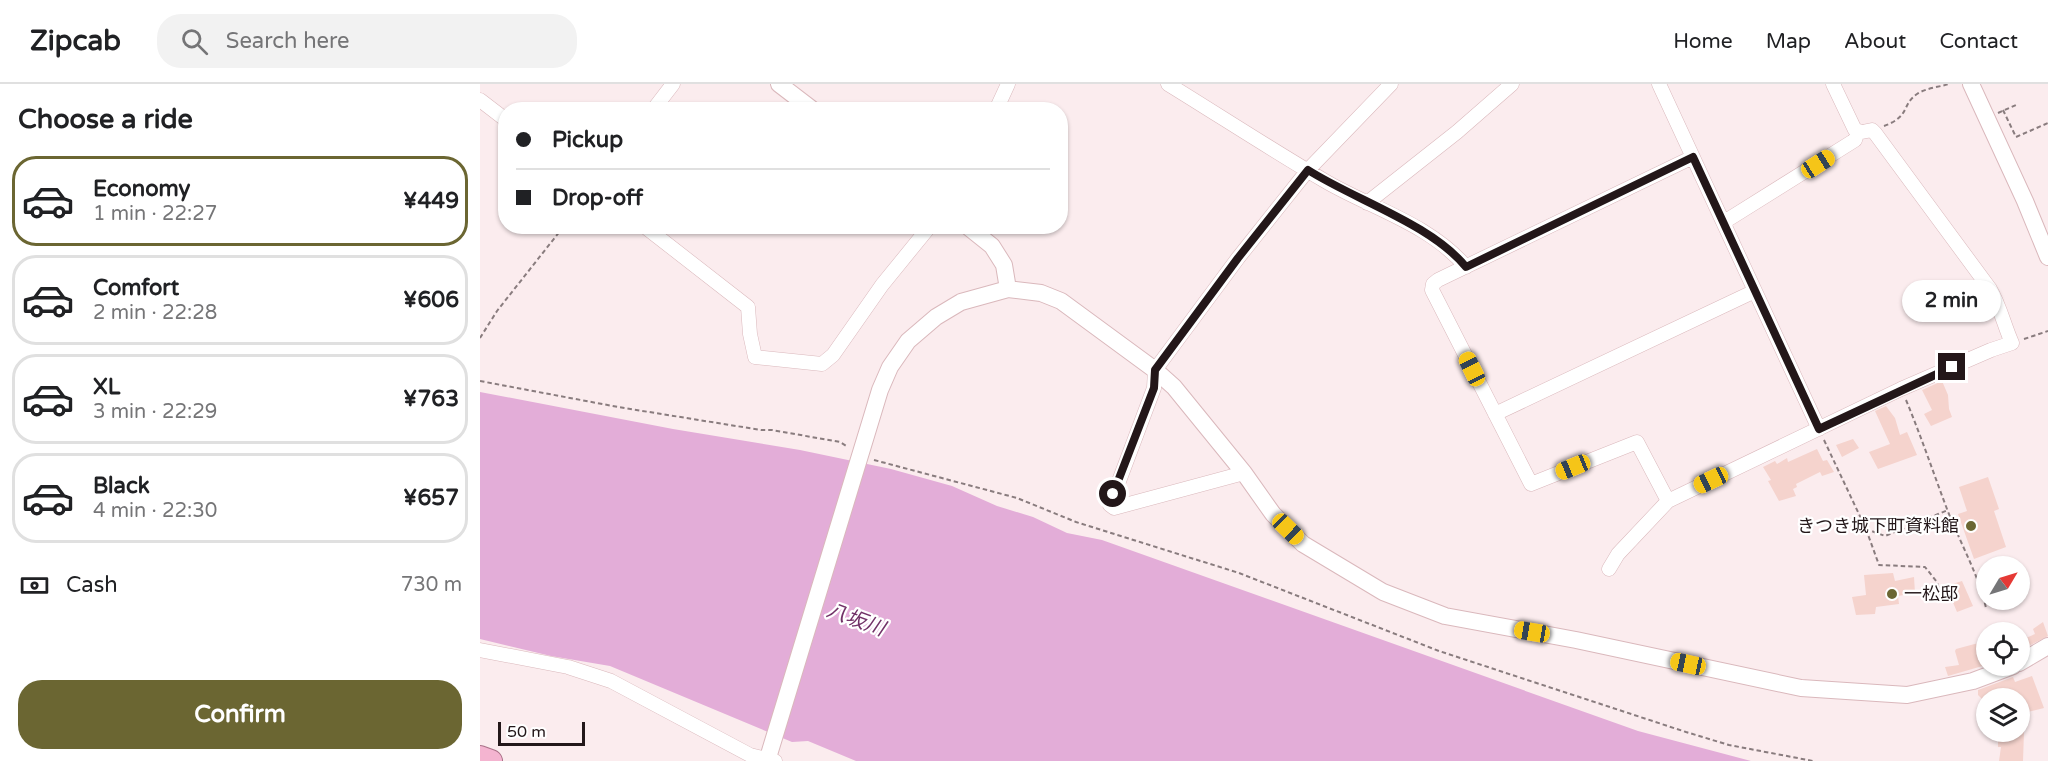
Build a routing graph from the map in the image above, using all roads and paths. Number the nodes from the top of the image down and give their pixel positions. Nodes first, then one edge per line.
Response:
1 (672, 84) edge
2 (779, 84) edge
3 (1008, 84) edge
4 (1168, 84) edge
5 (1390, 84) edge
6 (1512, 84) edge
7 (1659, 84) edge
8 (1833, 84) edge
9 (1949, 84) edge
10 (1971, 84) edge
11 (480, 100) edge
12 (659, 102) edge
13 (803, 102) edge
14 (1000, 102) edge
15 (2016, 105) dead end
16 (2003, 110) junction
17 (498, 114) edge
18 (1993, 115) dead end
19 (2048, 123) edge
20 (1872, 130) junction
21 (1858, 131) junction
22 (1693, 157) junction
23 (1308, 170) junction
24 (1367, 203) junction
25 (1724, 222) junction
26 (558, 234) edge
27 (654, 234) edge
28 (923, 234) edge
29 (977, 234) edge
30 (2048, 257) edge
31 (1466, 267) junction
32 (1008, 289) junction
33 (1755, 291) junction
34 (2048, 331) edge
35 (480, 338) edge
36 (2012, 343) junction
37 (1155, 370) junction
38 (480, 381) edge
39 (1901, 389) junction
40 (1495, 414) junction
41 (1819, 429) junction
42 (861, 455) junction
43 (1244, 473) junction
44 (1668, 501) junction
45 (1948, 510) junction
46 (1866, 529) junction
47 (1609, 569) dead end
48 (1976, 575) edge
49 (1942, 601) dead end
50 (2048, 646) edge
51 (480, 650) edge
52 (2030, 657) edge
53 (1986, 676) edge
54 (480, 757) edge
55 (769, 760) edge
56 (491, 761) edge
57 (1812, 761) edge

1 - 12 street
2 - 13 street
3 - 14 street
4 - 23 street
5 - 23 street
6 - 24 street
7 - 22 street
8 - 21 street
9 - 20 path
10 - 30 street
11 - 17 street
15 - 16 path
16 - 18 path
16 - 19 path
20 - 21 street
20 - 36 street
21 - 25 street
22 - 25 street
22 - 31 street
23 - 24 street
23 - 37 street
24 - 31 street
25 - 33 street
26 - 35 path
27 - 28 street
29 - 32 street
31 - 40 street
32 - 37 street
32 - 42 street
33 - 40 street
33 - 41 street
34 - 36 path
36 - 39 street
37 - 43 street
37 - 43 street
38 - 42 path
39 - 41 street
39 - 45 path
40 - 44 street
41 - 44 street
41 - 46 path
42 - 55 street
42 - 57 path
43 - 53 street
44 - 47 street
45 - 46 path
45 - 48 path
46 - 49 path
50 - 52 street
51 - 55 street
54 - 56 highway

